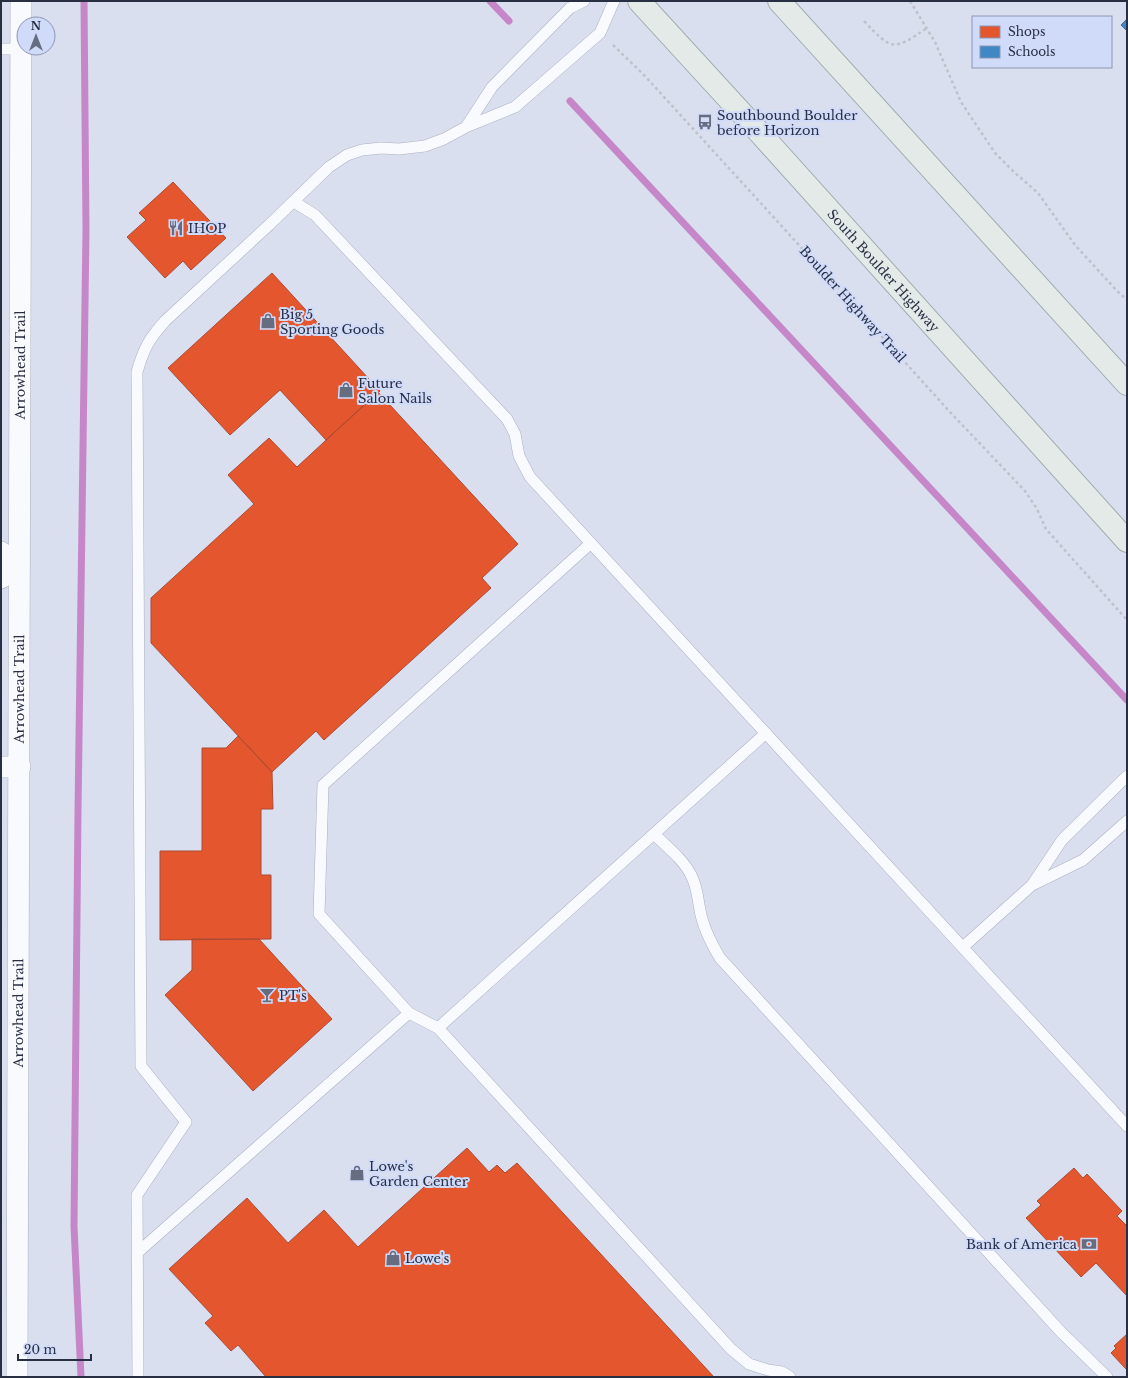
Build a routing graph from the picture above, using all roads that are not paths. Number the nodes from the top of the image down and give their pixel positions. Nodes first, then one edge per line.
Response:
1 (21, 1) edge
2 (584, 1) edge
3 (614, 1) edge
4 (639, 1) edge
5 (779, 1) edge
6 (570, 4) edge
7 (11, 48) edge
8 (466, 127) junction
9 (294, 202) junction
10 (1127, 384) edge
11 (1127, 542) edge
12 (591, 543) junction
13 (1, 552) edge
14 (19, 566) junction
15 (1, 578) edge
16 (766, 733) junction
17 (10, 767) edge
18 (1127, 776) edge
19 (1127, 821) edge
20 (654, 834) junction
21 (1032, 885) junction
22 (963, 947) junction
23 (409, 1013) junction
24 (438, 1028) junction
25 (1127, 1126) edge
26 (137, 1253) junction
27 (9, 1348) edge
28 (139, 1375) edge
29 (17, 1377) edge
30 (790, 1377) edge
31 (1107, 1377) edge

1 - 7 street, Arrowhead Trail
2 - 6 lane
3 - 8 lane
4 - 11 main road, South Boulder Highway
5 - 10 main road
6 - 8 lane
7 - 14 street, Arrowhead Trail
8 - 9 lane
9 - 12 lane
9 - 26 lane
12 - 16 lane
12 - 23 lane
13 - 14 street
14 - 15 street
14 - 17 street, Arrowhead Trail
16 - 20 lane
16 - 22 lane
17 - 27 street, Arrowhead Trail
18 - 21 lane
19 - 21 lane
20 - 24 lane
20 - 31 lane
21 - 22 lane
22 - 25 lane
23 - 24 lane
23 - 26 lane
24 - 30 lane
26 - 28 lane
27 - 29 street, Arrowhead Trail

